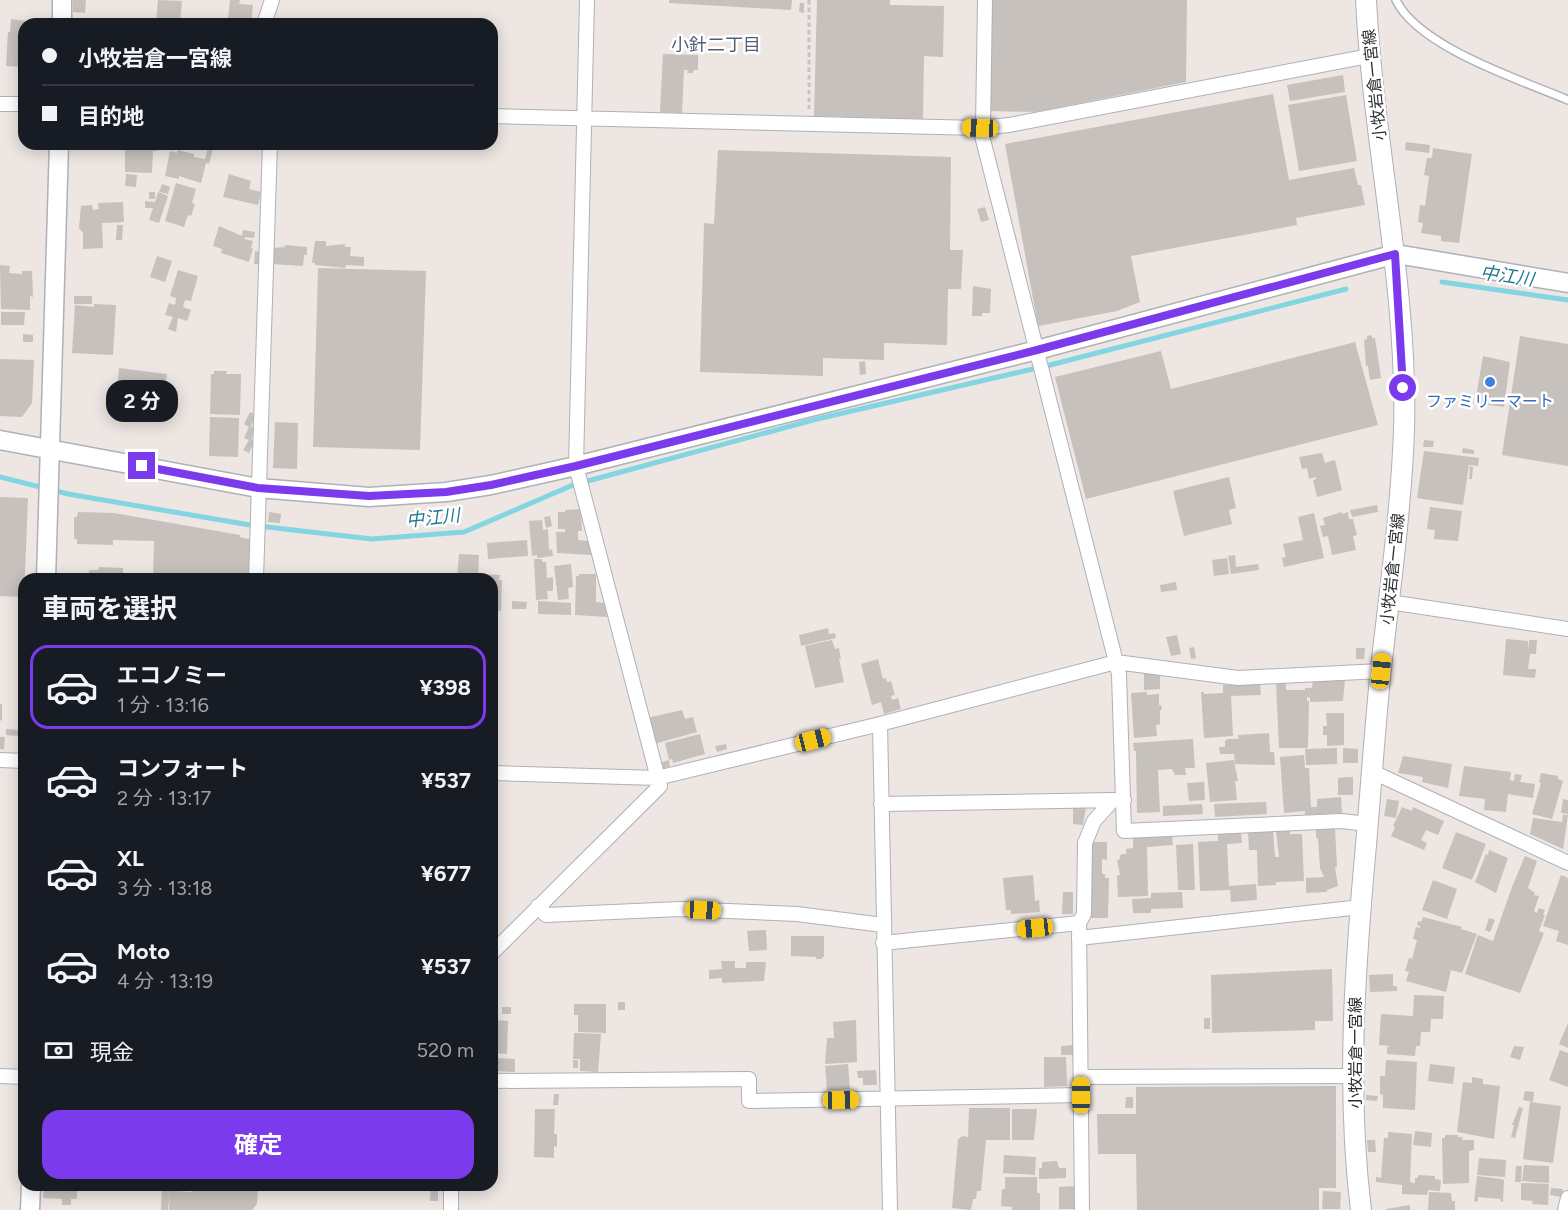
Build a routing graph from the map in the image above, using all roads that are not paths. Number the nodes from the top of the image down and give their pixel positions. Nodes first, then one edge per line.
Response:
1 (62, 0) edge
2 (272, 0) edge
3 (587, 0) edge
4 (985, 0) edge
5 (1366, 0) edge
6 (1396, 0) edge
7 (62, 18) edge
8 (266, 18) edge
9 (1369, 56) junction
10 (1568, 100) edge
11 (0, 104) edge
12 (18, 104) edge
13 (498, 116) edge
14 (583, 118) junction
15 (981, 127) junction
16 (58, 150) edge
17 (270, 150) edge
18 (1395, 254) junction
19 (1568, 283) edge
20 (1037, 352) junction
21 (0, 440) edge
22 (49, 449) junction
23 (576, 469) junction
24 (258, 495) junction
25 (46, 573) edge
26 (256, 573) edge
27 (1389, 602) junction
28 (1568, 629) edge
29 (1116, 662) junction
30 (1381, 671) junction
31 (880, 724) junction
32 (0, 760) edge
33 (18, 761) edge
34 (1373, 772) junction
35 (498, 773) edge
36 (657, 778) junction
37 (1119, 800) junction
38 (881, 804) junction
39 (1368, 824) junction
40 (1568, 863) edge
41 (538, 906) junction
42 (1361, 908) junction
43 (1079, 923) junction
44 (883, 925) junction
45 (1079, 938) junction
46 (883, 943) junction
47 (498, 947) edge
48 (0, 1076) edge
49 (1353, 1076) junction
50 (18, 1077) edge
51 (1081, 1077) junction
52 (498, 1081) edge
53 (1081, 1095) junction
54 (887, 1099) junction
55 (31, 1191) edge
56 (451, 1191) edge
57 (1568, 1198) edge
58 (30, 1210) edge
59 (451, 1210) edge
60 (890, 1210) edge
61 (1082, 1210) edge
62 (1360, 1210) edge
63 (1564, 1210) edge

1 - 7 street
2 - 8 street
3 - 14 street
4 - 15 street
5 - 9 main road, 小牧岩倉一宮線
6 - 10 lane
9 - 15 street
9 - 18 main road, 小牧岩倉一宮線
11 - 12 street
13 - 14 street
14 - 15 street
14 - 23 street
15 - 20 street
16 - 22 street
17 - 24 street
18 - 19 street
18 - 20 street
18 - 27 main road, 小牧岩倉一宮線
20 - 23 street
20 - 29 street
21 - 22 street
22 - 24 street
22 - 25 street
23 - 24 street
23 - 36 street
24 - 26 street
27 - 28 street
27 - 30 main road, 小牧岩倉一宮線
29 - 30 street
29 - 31 street
29 - 37 street
30 - 34 main road, 小牧岩倉一宮線
31 - 36 street
31 - 38 street
32 - 33 street
34 - 39 main road, 小牧岩倉一宮線
34 - 40 street
35 - 36 street
36 - 41 street
37 - 38 street
37 - 39 street
37 - 43 street
38 - 44 street
39 - 42 main road, 小牧岩倉一宮線
41 - 44 street
41 - 47 street
42 - 45 street
42 - 49 main road, 小牧岩倉一宮線
43 - 45 street
43 - 46 street
44 - 46 street
45 - 51 street
46 - 54 street
48 - 50 street
49 - 51 street
49 - 62 main road, 小牧岩倉一宮線
51 - 53 street
52 - 54 street
53 - 54 street
53 - 61 street
54 - 60 street
55 - 58 street
56 - 59 street
57 - 63 street

